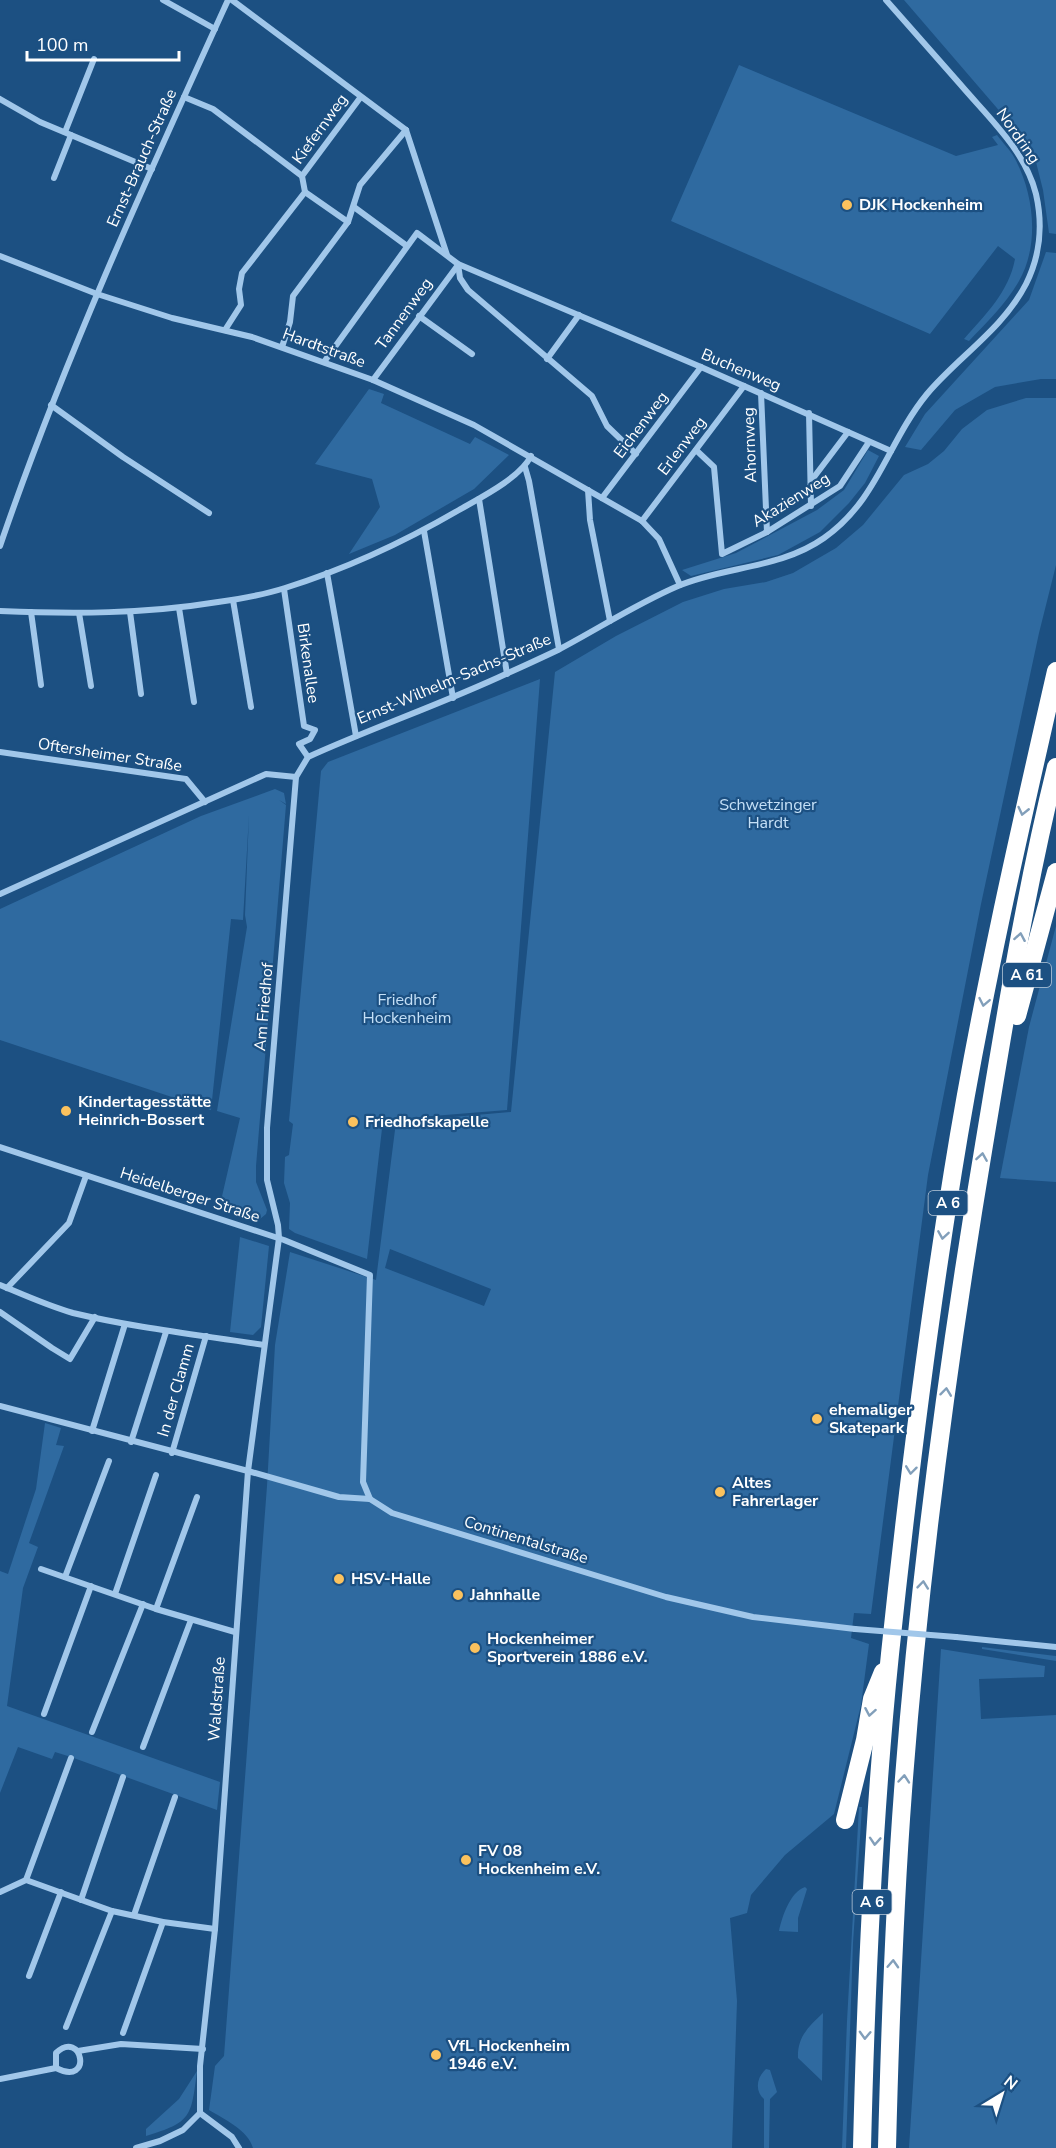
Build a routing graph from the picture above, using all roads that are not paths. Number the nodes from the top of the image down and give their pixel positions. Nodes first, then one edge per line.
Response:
1 (163, 0) edge
2 (230, 0) edge
3 (886, 0) edge
4 (215, 29) junction
5 (94, 59) dead end
6 (184, 97) junction
7 (360, 98) junction
8 (0, 99) edge
9 (406, 130) junction
10 (68, 134) junction
11 (152, 169) junction
12 (302, 176) junction
13 (54, 178) dead end
14 (305, 192) junction
15 (354, 207) junction
16 (348, 222) junction
17 (407, 246) junction
18 (447, 255) junction
19 (0, 256) edge
20 (458, 264) junction
21 (97, 294) junction
22 (579, 315) junction
23 (419, 316) junction
24 (225, 330) junction
25 (282, 347) junction
26 (472, 354) dead end
27 (547, 359) junction
28 (324, 362) junction
29 (701, 367) junction
30 (373, 381) junction
31 (744, 386) junction
32 (761, 393) junction
33 (51, 405) junction
34 (808, 413) junction
35 (848, 432) junction
36 (869, 442) junction
37 (696, 450) junction
38 (891, 451) junction
39 (636, 454) junction
40 (531, 456) junction
41 (525, 467) junction
42 (810, 481) junction
43 (588, 490) junction
44 (602, 498) junction
45 (479, 499) junction
46 (811, 506) junction
47 (209, 513) dead end
48 (642, 521) junction
49 (424, 531) junction
50 (767, 532) junction
51 (0, 546) edge
52 (327, 573) junction
53 (680, 585) junction
54 (284, 589) junction
55 (233, 600) junction
56 (179, 608) junction
57 (0, 611) edge
58 (31, 612) junction
59 (129, 612) junction
60 (80, 613) junction
61 (610, 621) junction
62 (559, 649) junction
63 (1056, 671) edge
64 (507, 674) junction
65 (40, 685) dead end
66 (91, 686) dead end
67 (141, 694) dead end
68 (453, 698) junction
69 (194, 702) dead end
70 (251, 707) dead end
71 (356, 736) junction
72 (0, 752) edge
73 (308, 757) junction
74 (1056, 767) edge
75 (296, 777) junction
76 (205, 802) junction
77 (1056, 872) edge
78 (0, 894) edge
79 (995, 1077) junction
80 (0, 1147) edge
81 (86, 1176) junction
82 (279, 1238) junction
83 (3, 1286) edge
84 (0, 1312) edge
85 (95, 1317) junction
86 (125, 1324) junction
87 (166, 1332) junction
88 (206, 1336) junction
89 (264, 1345) junction
90 (0, 1406) edge
91 (92, 1431) junction
92 (131, 1442) junction
93 (172, 1453) junction
94 (110, 1461) dead end
95 (248, 1471) junction
96 (156, 1475) dead end
97 (197, 1497) dead end
98 (370, 1499) junction
99 (41, 1569) dead end
100 (65, 1577) junction
101 (92, 1586) junction
102 (115, 1594) junction
103 (143, 1604) junction
104 (156, 1608) junction
105 (191, 1620) junction
106 (235, 1632) junction
107 (1056, 1647) edge
108 (890, 1657) junction
109 (44, 1714) dead end
110 (92, 1732) dead end
111 (143, 1747) dead end
112 (71, 1758) dead end
113 (123, 1777) dead end
114 (175, 1797) dead end
115 (845, 1820) dead end
116 (26, 1880) junction
117 (0, 1892) edge
118 (61, 1892) junction
119 (81, 1900) junction
120 (112, 1911) junction
121 (134, 1915) junction
122 (163, 1922) junction
123 (215, 1929) junction
124 (29, 1976) dead end
125 (66, 2027) dead end
126 (123, 2033) dead end
127 (203, 2049) junction
128 (78, 2050) junction
129 (56, 2068) junction
130 (0, 2079) edge
131 (200, 2113) junction
132 (161, 2145) edge
133 (136, 2148) edge
134 (239, 2148) edge
135 (862, 2148) edge
136 (887, 2148) edge

1 - 4 street
2 - 4 street, Ernst-Brauch-Straße
2 - 7 street, Ernst-Brauch-Straße
3 - 38 street, Nordring
4 - 6 street, Ernst-Brauch-Straße
5 - 10 street
6 - 11 street, Ernst-Brauch-Straße
6 - 12 street
7 - 9 street
7 - 12 street, Kiefernweg
8 - 10 street
9 - 15 street
9 - 18 street
10 - 11 street
10 - 13 street
11 - 21 street, Ernst-Brauch-Straße
12 - 14 street, Kiefernweg
14 - 16 street
14 - 24 street, Kiefernweg
15 - 16 street
15 - 17 street
16 - 25 street
17 - 18 street, Buchenweg
17 - 28 street
18 - 20 street, Buchenweg
19 - 21 street, Hardtstraße
20 - 22 street, Buchenweg
20 - 23 street, Tannenweg
20 - 27 street, Buchenweg
21 - 24 street, Hardtstraße
21 - 33 street, Ernst-Brauch-Straße
22 - 27 street
22 - 29 street, Buchenweg
23 - 26 street
23 - 30 street, Tannenweg
24 - 25 street, Hardtstraße
25 - 28 street, Hardtstraße
27 - 39 street, Buchenweg
28 - 30 street, Hardtstraße
29 - 31 street, Buchenweg
29 - 39 street, Eichenweg
30 - 40 street, Hardtstraße
31 - 32 street, Buchenweg
31 - 37 street, Erlenweg
32 - 34 street, Buchenweg
32 - 50 street, Ahornweg
33 - 47 street
33 - 51 street, Ernst-Brauch-Straße
34 - 35 street, Buchenweg
34 - 42 street
35 - 36 street, Buchenweg
35 - 42 street
36 - 38 street, Buchenweg
36 - 46 street, Akazienweg
37 - 48 street, Erlenweg
37 - 50 street, Akazienweg
38 - 53 street, Ernst-Wilhelm-Sachs-Straße
39 - 44 street, Eichenweg
40 - 41 street
40 - 43 street
41 - 45 street
41 - 62 street
42 - 46 street
43 - 44 street
43 - 61 street
44 - 48 street
45 - 49 street
45 - 64 street
46 - 50 street, Akazienweg
48 - 53 street
49 - 52 street
49 - 68 street
52 - 54 street
52 - 71 street, Birkenallee
53 - 61 street, Ernst-Wilhelm-Sachs-Straße
54 - 55 street
54 - 73 street, Birkenallee
55 - 56 street
55 - 70 street
56 - 59 street
56 - 69 street
57 - 58 street
58 - 60 street
58 - 65 street
59 - 60 street
59 - 67 street
60 - 66 street
61 - 62 street, Ernst-Wilhelm-Sachs-Straße
62 - 64 street, Ernst-Wilhelm-Sachs-Straße
63 -> 108 highway, A 6
64 - 68 street, Ernst-Wilhelm-Sachs-Straße
68 - 71 street, Ernst-Wilhelm-Sachs-Straße
71 - 73 street, Ernst-Wilhelm-Sachs-Straße
72 - 76 street, Oftersheimer Straße
73 - 75 street
79 -> 74 highway, A 6
75 - 76 street
75 - 82 street, Am Friedhof
76 - 78 street
77 - 79 highway, A 61
136 -> 79 highway, A 6
80 - 81 street, Heidelberger Straße
81 - 82 street, Heidelberger Straße
81 - 83 street, In der Clamm
82 - 89 street, Waldstraße
82 - 98 street, Heidelberger Straße
83 - 85 street, In der Clamm
84 - 85 street
85 - 86 street, In der Clamm
86 - 87 street, In der Clamm
86 - 91 street
87 - 88 street, In der Clamm
87 - 92 street, In der Clamm
88 - 89 street, In der Clamm
88 - 93 street, In der Clamm
89 - 95 street, Waldstraße
90 - 91 street, Continentalstraße
91 - 92 street, Continentalstraße
92 - 93 street, Continentalstraße
93 - 95 street, Continentalstraße
94 - 100 street
95 - 98 street, Continentalstraße
95 - 106 street, Waldstraße
96 - 102 street
97 - 104 street
98 - 107 street, Continentalstraße, bridge
99 - 100 street
100 - 101 street
101 - 102 street
101 - 109 street
102 - 103 street
103 - 104 street
103 - 110 street
104 - 105 street
105 - 106 street
105 - 111 street
106 - 123 street, Waldstraße
108 -> 115 highway
108 -> 135 highway, A 6
112 - 116 street
113 - 119 street
114 - 121 street
116 - 117 street
116 - 118 street
118 - 119 street
118 - 124 street
119 - 120 street
120 - 121 street
120 - 125 street
121 - 122 street
122 - 123 street
122 - 126 street
123 - 127 street, Waldstraße
127 - 128 street
127 - 131 street, Waldstraße
128 - 129 street
128 - 129 street
129 - 130 street
131 - 132 street
131 - 134 street
132 - 133 street

